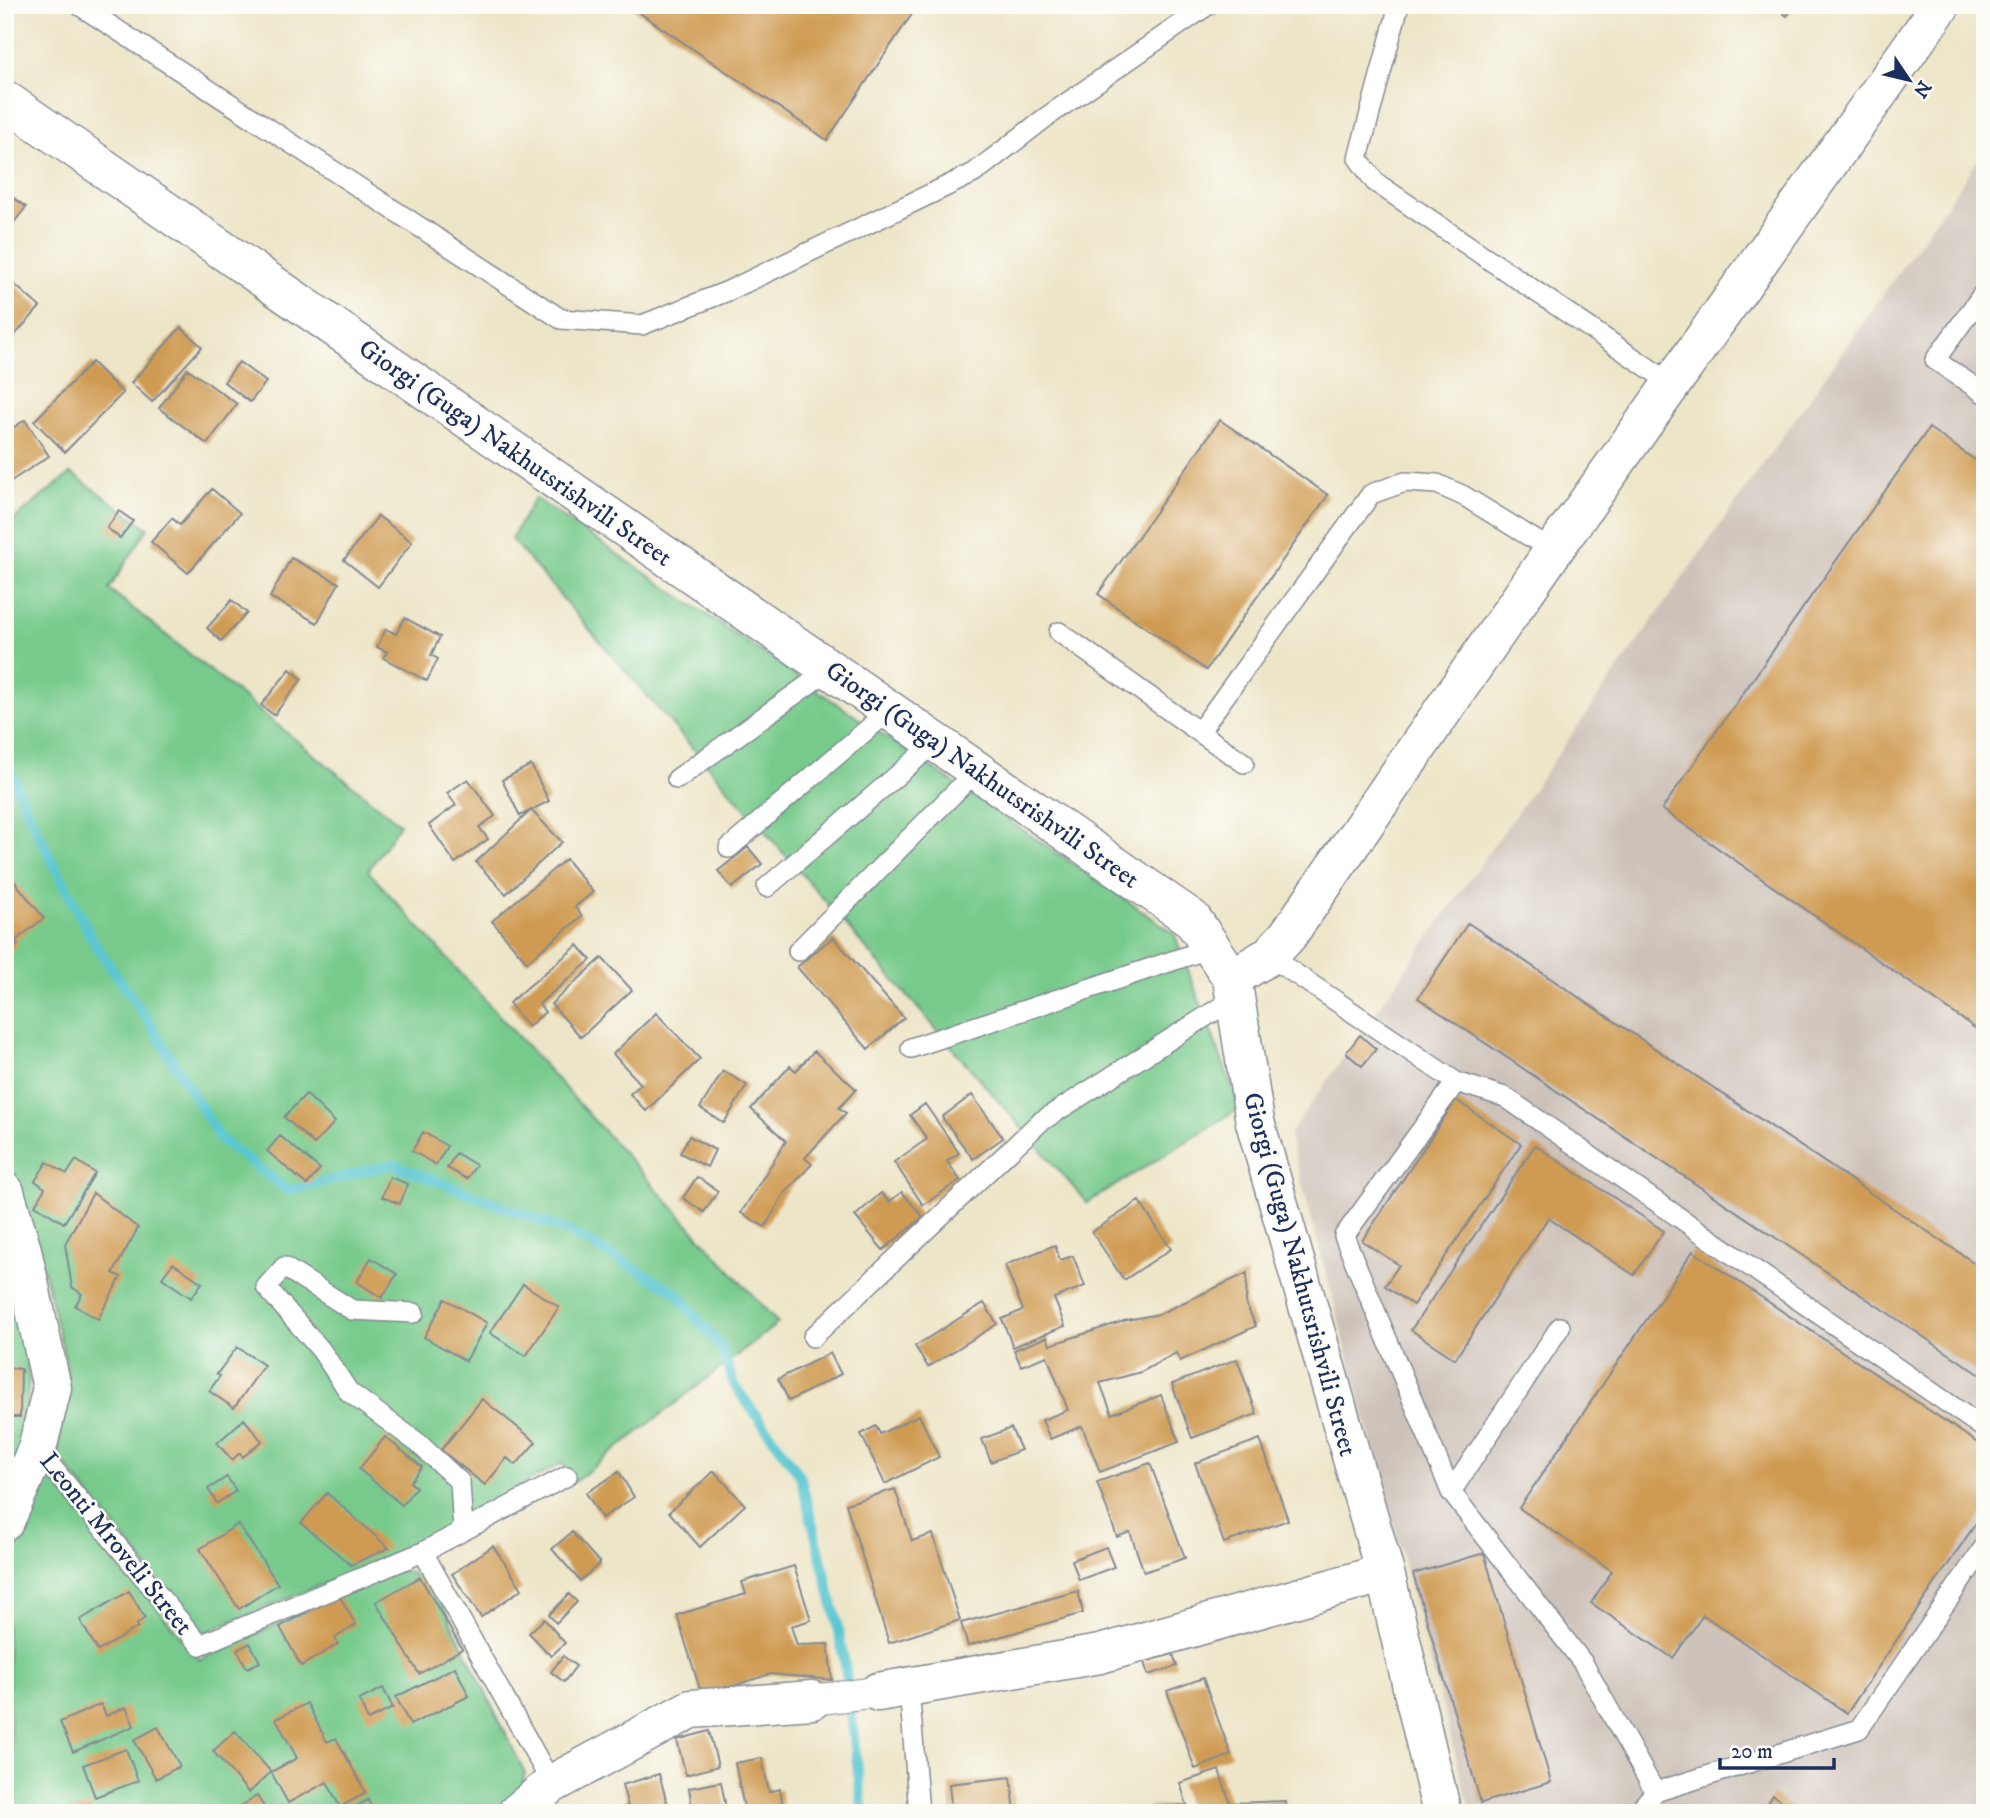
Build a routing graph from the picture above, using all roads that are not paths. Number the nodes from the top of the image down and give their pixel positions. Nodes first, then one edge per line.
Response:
1 (79, 5) edge
2 (1208, 5) edge
3 (1399, 5) edge
4 (1941, 5) edge
5 (5, 100) edge
6 (1985, 291) edge
7 (1672, 384) junction
8 (1985, 394) edge
9 (1553, 551) junction
10 (1059, 632) dead end
11 (830, 669) junction
12 (890, 710) junction
13 (1199, 732) junction
14 (936, 742) junction
15 (1244, 763) dead end
16 (977, 770) junction
17 (677, 779) dead end
18 (729, 848) dead end
19 (767, 887) dead end
20 (798, 951) dead end
21 (1269, 956) junction
22 (1226, 975) junction
23 (911, 1048) dead end
24 (1456, 1082) junction
25 (5, 1192) edge
26 (414, 1313) dead end
27 (1560, 1327) dead end
28 (813, 1336) dead end
29 (1985, 1429) edge
30 (37, 1449) junction
31 (567, 1476) dead end
32 (1451, 1492) junction
33 (5, 1521) edge
34 (463, 1531) junction
35 (1985, 1546) edge
36 (424, 1552) junction
37 (1385, 1573) junction
38 (894, 1690) junction
39 (812, 1700) joint
40 (552, 1784) junction
41 (1654, 1792) junction
42 (517, 1813) edge
43 (919, 1813) edge
44 (1442, 1813) edge
45 (1637, 1813) edge

1 - 2 lane
3 - 7 lane
4 - 7 street
5 - 11 street, Giorgi (Guga) Nakhutsrishvili Street
6 - 8 lane
7 - 9 street
9 - 13 lane
9 - 21 street
10 - 13 lane
11 - 12 street, Giorgi (Guga) Nakhutsrishvili Street
11 - 17 lane
12 - 14 street, Giorgi (Guga) Nakhutsrishvili Street
12 - 18 lane
13 - 15 lane
14 - 16 street, Giorgi (Guga) Nakhutsrishvili Street
14 - 19 lane
16 - 20 lane
16 - 22 street, Giorgi (Guga) Nakhutsrishvili Street
21 - 22 street
21 - 24 lane
22 - 23 lane
22 - 28 lane
22 - 37 street, Giorgi (Guga) Nakhutsrishvili Street
24 - 29 lane
24 - 32 lane
25 - 30 street, Leonti Mroveli Street
26 - 34 lane
27 - 32 lane
30 - 33 street
30 - 36 lane, Leonti Mroveli Street
31 - 34 lane
32 - 41 lane
34 - 36 lane
35 - 41 lane
36 - 40 lane
37 - 38 street
37 - 44 street, Giorgi (Guga) Nakhutsrishvili Street
38 - 39 street
38 - 43 lane
39 - 40 street
40 - 42 street
41 - 45 lane

